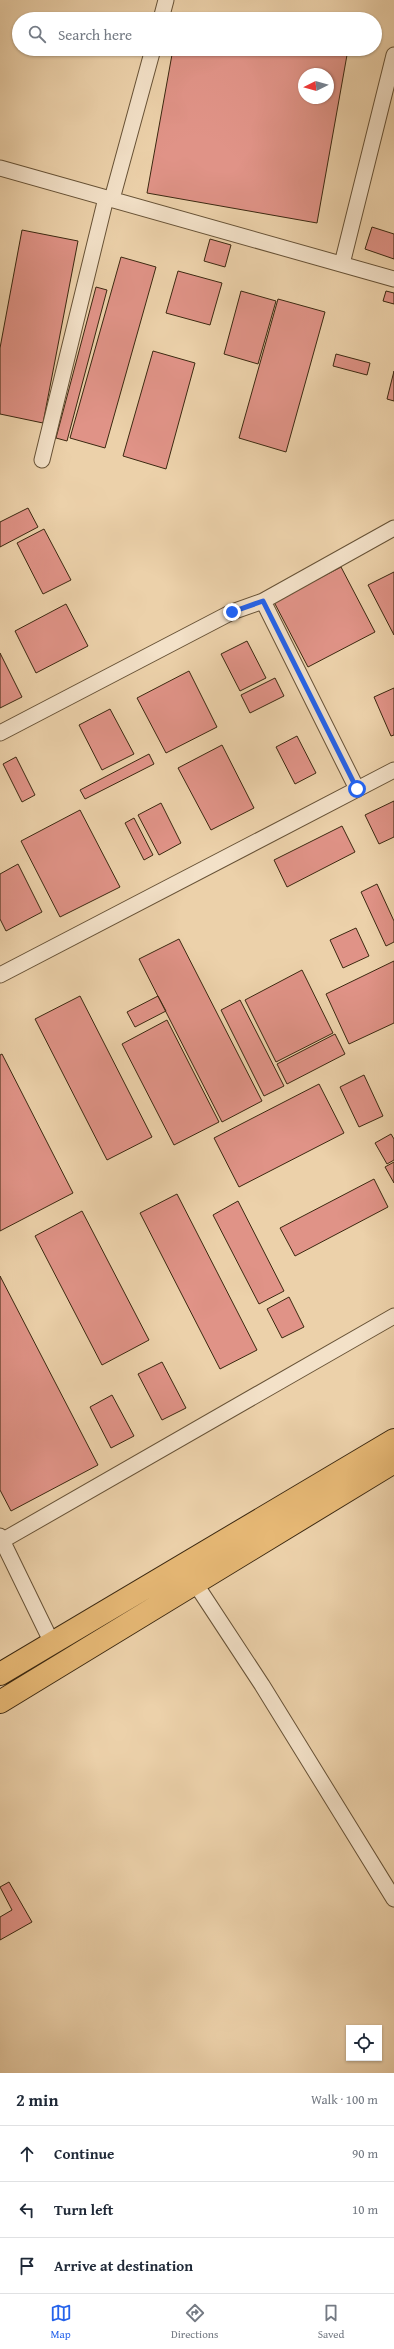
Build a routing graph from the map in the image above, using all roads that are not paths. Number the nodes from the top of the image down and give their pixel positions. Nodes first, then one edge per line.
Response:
1 (166, 0) edge
2 (163, 12) edge
3 (394, 55) edge
4 (151, 56) edge
5 (0, 168) edge
6 (109, 198) junction
7 (342, 264) junction
8 (394, 279) edge
9 (42, 460) dead end
10 (394, 528) edge
11 (263, 601) junction
12 (0, 734) edge
13 (394, 770) edge
14 (357, 789) junction
15 (0, 975) edge
16 (394, 1316) edge
17 (394, 1440) edge
18 (394, 1462) edge
19 (1, 1539) edge
20 (195, 1583) junction
21 (52, 1643) junction
22 (0, 1674) edge
23 (0, 1702) edge
24 (394, 1899) edge

1 - 2 street
3 - 7 street
4 - 6 street
5 - 6 street
6 - 7 street
6 - 9 street
7 - 8 street
10 - 11 street
11 - 12 street
11 - 14 street
13 - 14 street
14 - 15 street
16 - 19 street
17 - 21 highway
18 - 20 highway
19 - 21 street
20 - 23 highway
20 - 24 street
21 - 22 highway

